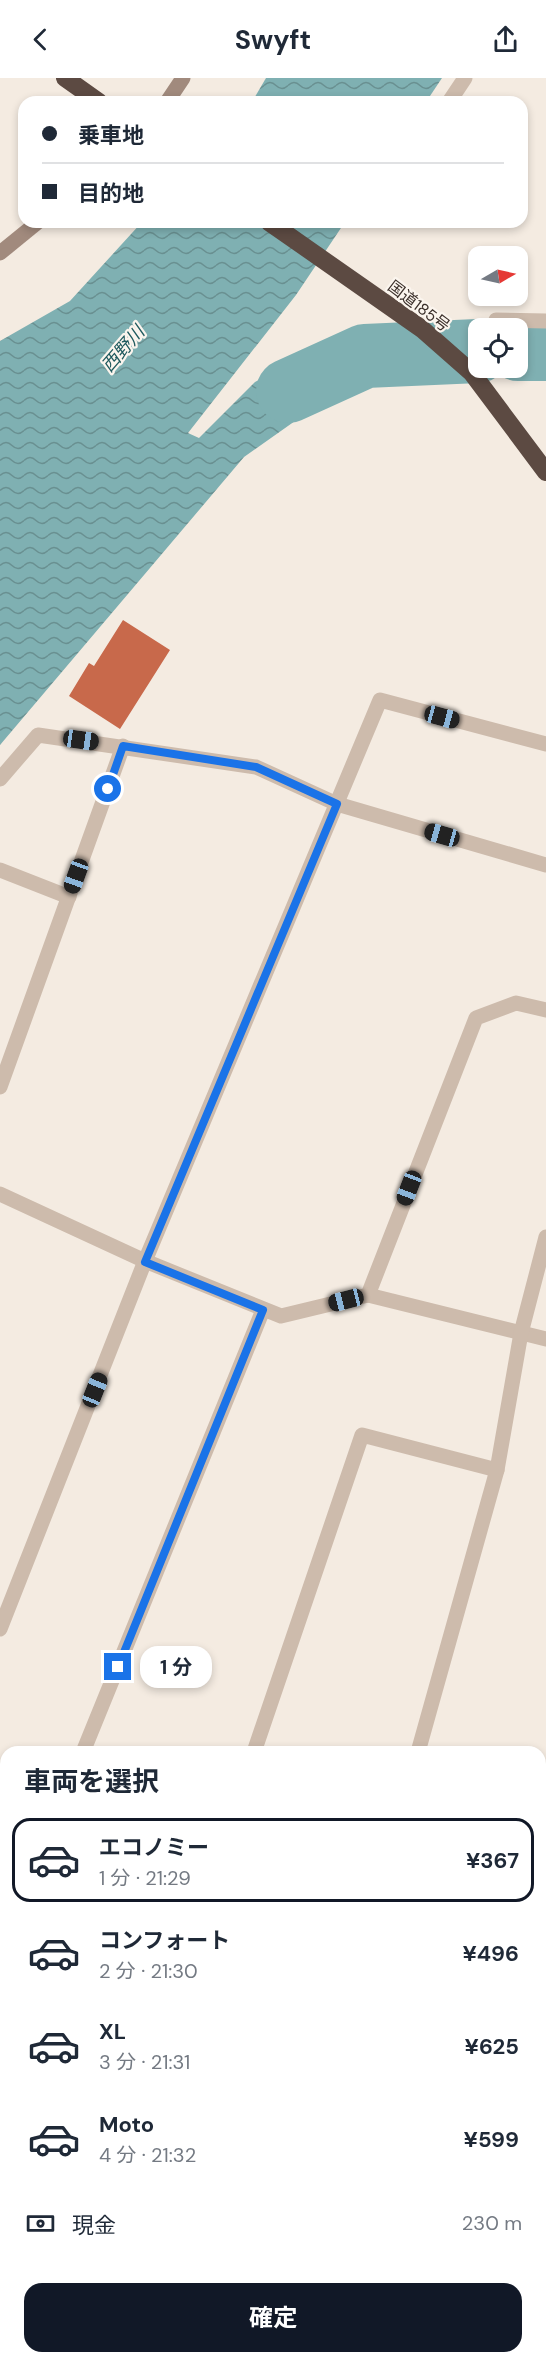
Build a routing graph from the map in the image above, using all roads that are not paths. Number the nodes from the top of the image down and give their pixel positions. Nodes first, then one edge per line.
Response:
1 (65, 78) edge
2 (183, 78) edge
3 (465, 78) edge
4 (90, 96) edge
5 (171, 96) edge
6 (453, 96) edge
7 (31, 228) edge
8 (277, 228) edge
9 (0, 253) edge
10 (528, 321) edge
11 (546, 321) edge
12 (546, 472) edge
13 (546, 744) edge
14 (123, 746) junction
15 (0, 779) edge
16 (337, 804) junction
17 (546, 865) edge
18 (0, 870) edge
19 (69, 897) junction
20 (546, 1010) edge
21 (0, 1087) edge
22 (0, 1194) edge
23 (546, 1237) edge
24 (145, 1262) junction
25 (368, 1295) junction
26 (263, 1310) junction
27 (521, 1333) junction
28 (546, 1339) edge
29 (497, 1470) junction
30 (0, 1629) edge
31 (85, 1746) edge
32 (256, 1746) edge
33 (420, 1746) edge

1 - 4 highway
2 - 5 street
3 - 6 street
7 - 9 street
8 - 12 highway, 国道185号
10 - 11 street
13 - 16 street
14 - 15 street
14 - 16 street
14 - 19 street
16 - 17 street
16 - 24 street
18 - 19 street
19 - 21 street
20 - 25 street
22 - 24 street
23 - 27 street
24 - 26 street
24 - 30 street
25 - 26 street
25 - 27 street
26 - 31 street
27 - 28 street
27 - 29 street
29 - 32 street
29 - 33 street

